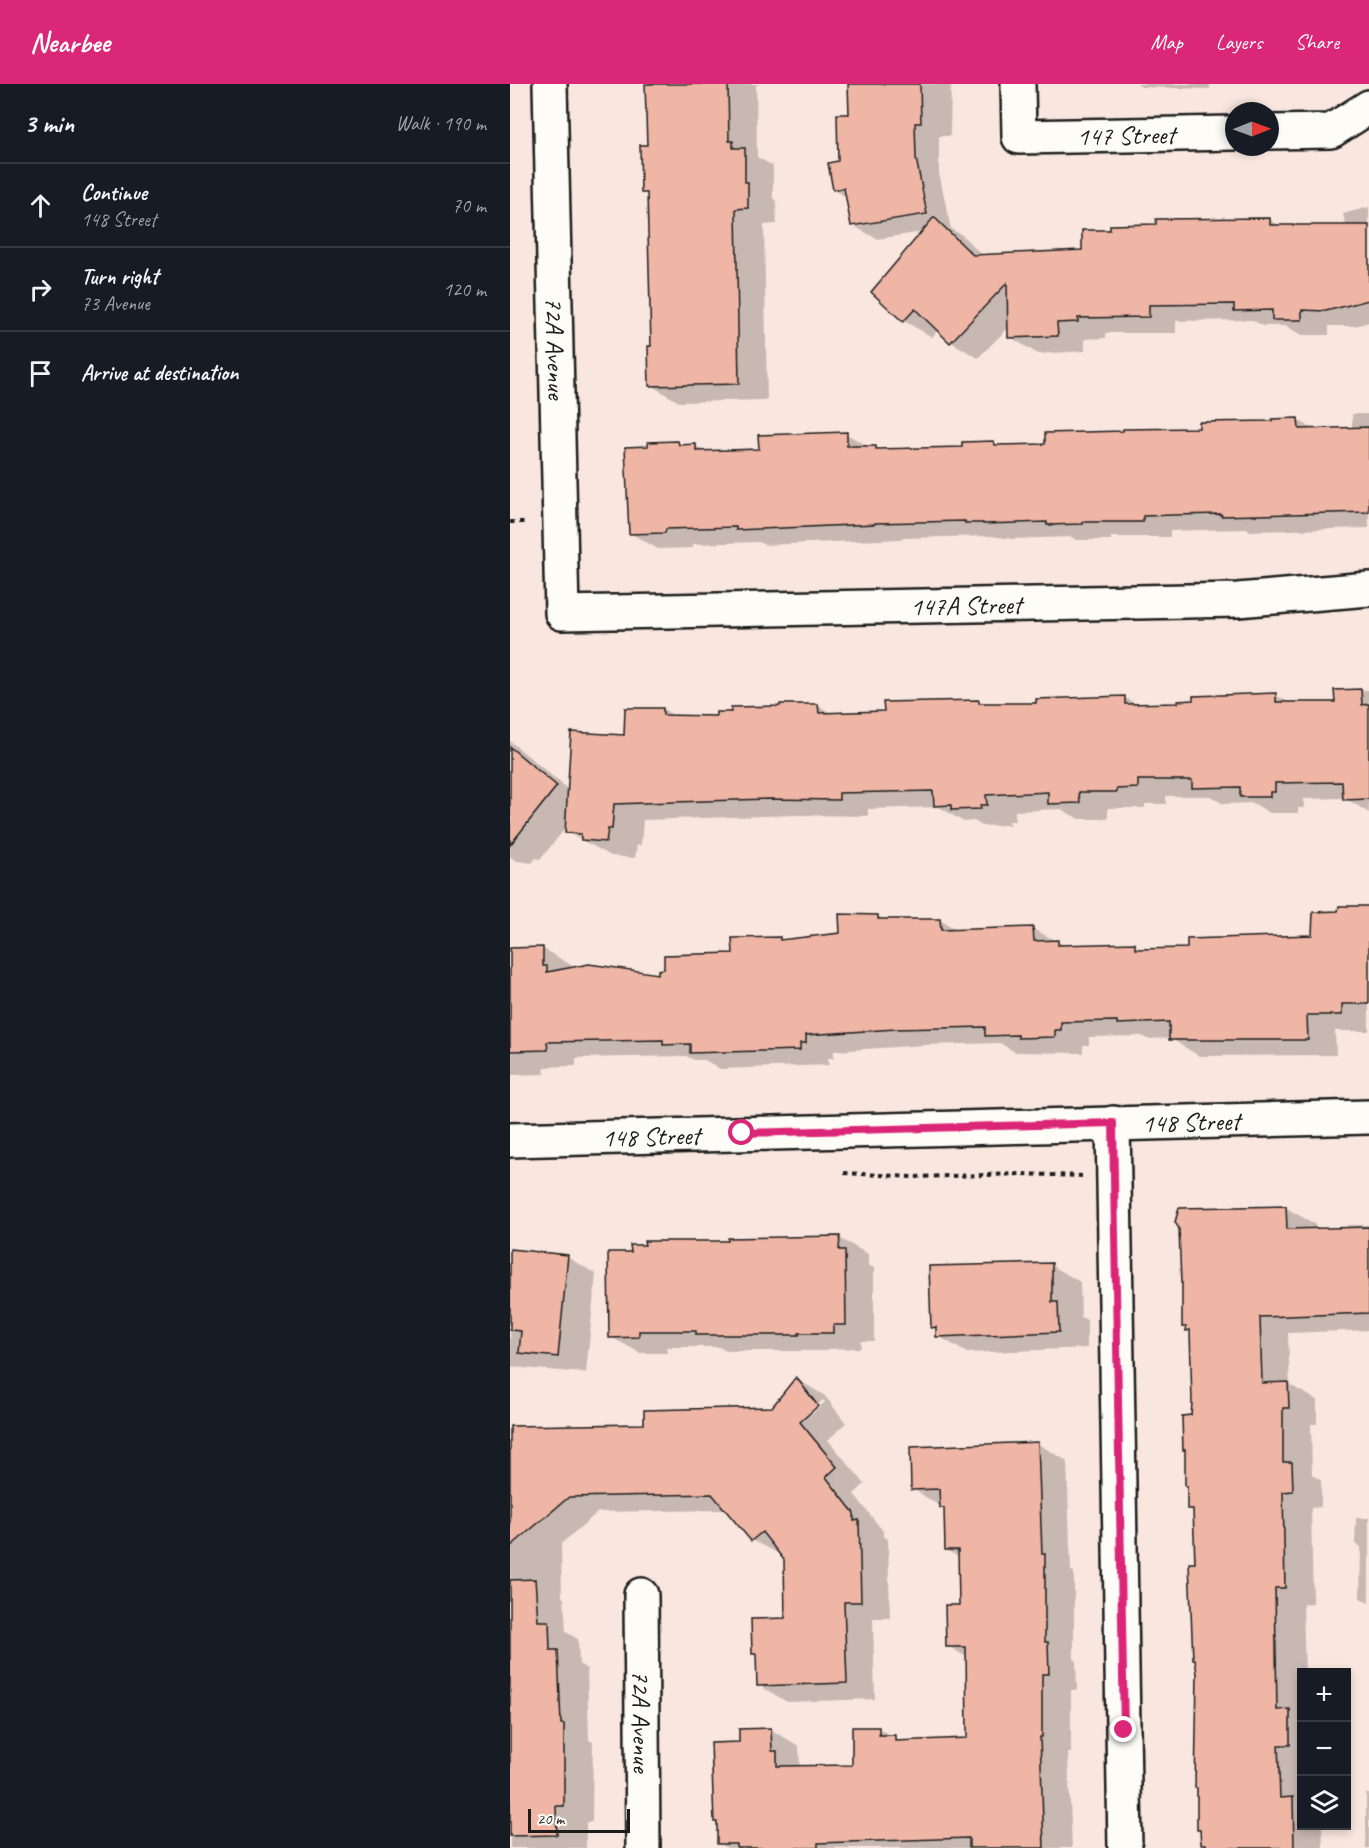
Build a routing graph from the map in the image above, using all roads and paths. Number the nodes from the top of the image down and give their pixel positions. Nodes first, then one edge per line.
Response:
1 (549, 84) edge
2 (1018, 84) edge
3 (1369, 107) edge
4 (1279, 132) edge
5 (1225, 133) edge
6 (510, 522) edge
7 (531, 522) dead end
8 (1369, 589) edge
9 (562, 613) joint
10 (1369, 1117) edge
11 (1113, 1123) junction
12 (510, 1140) edge
13 (844, 1173) dead end
14 (1083, 1176) dead end
15 (640, 1595) dead end
16 (643, 1848) edge
17 (1125, 1848) edge

1 - 9 street, 72A Avenue
2 - 5 street, 147 Street
3 - 4 street
6 - 7 path
8 - 9 street, 147A Street
10 - 11 street, 148 Street
11 - 12 street, 148 Street
11 - 17 street
13 - 14 path
15 - 16 street, 72A Avenue

